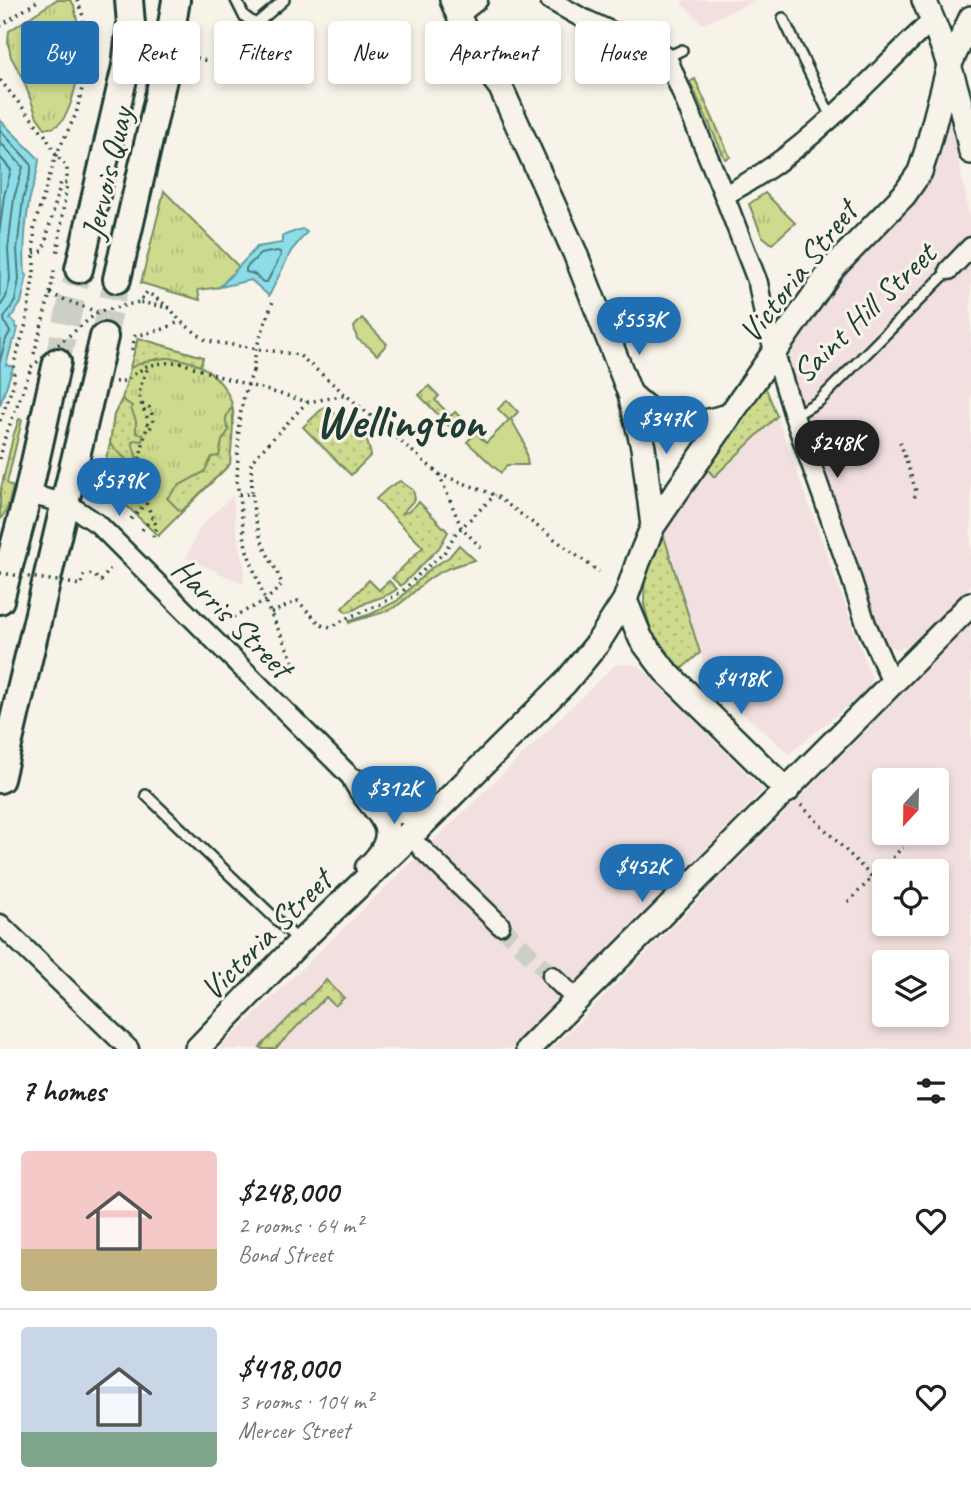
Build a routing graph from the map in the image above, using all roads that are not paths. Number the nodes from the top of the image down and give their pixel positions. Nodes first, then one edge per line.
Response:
1 (129, 0) edge
2 (176, 0) edge
3 (236, 0) edge
4 (284, 0) edge
5 (478, 0) edge
6 (550, 0) edge
7 (924, 0) edge
8 (456, 8) edge
9 (783, 18) dead end
10 (971, 18) edge
11 (251, 21) edge
12 (259, 21) edge
13 (925, 27) dead end
14 (949, 66) junction
15 (832, 119) junction
16 (971, 152) edge
17 (724, 195) junction
18 (971, 247) edge
19 (79, 269) tunnel mouth
20 (949, 270) joint
21 (117, 279) tunnel mouth
22 (101, 325) tunnel mouth
23 (774, 351) junction
24 (57, 362) tunnel mouth
25 (630, 394) junction
26 (729, 416) junction
27 (794, 416) junction
28 (28, 494) junction
29 (66, 503) junction
30 (653, 526) junction
31 (0, 600) edge
32 (625, 600) junction
33 (971, 604) edge
34 (895, 679) junction
35 (351, 777) junction
36 (0, 779) edge
37 (787, 791) junction
38 (146, 795) dead end
39 (443, 804) junction
40 (421, 848) dead end
41 (344, 900) junction
42 (0, 924) edge
43 (500, 925) tunnel mouth
44 (300, 942) junction
45 (552, 976) tunnel mouth
46 (577, 1000) junction
47 (129, 1049) edge
48 (197, 1049) edge
49 (528, 1049) edge

1 - 19 main road, Jervois Quay
2 - 21 main road, Jervois Quay
3 - 11 lane
4 - 12 lane
5 - 8 street
6 - 17 street
7 - 14 main road
8 - 25 main road
9 - 15 lane
10 - 14 main road, Victoria Street
13 - 15 street
14 - 16 main road
14 - 23 main road, Victoria Street
15 - 17 street
17 - 23 street
18 - 20 street, Saint Hill Street
20 - 27 lane, Saint Hill Street
22 - 29 main road
23 - 26 main road, Victoria Street
23 - 27 street
24 - 28 main road
25 - 26 main road
25 - 30 main road
26 - 30 main road, Victoria Street
27 - 34 street
28 - 29 street, Harris Street
28 - 31 main road
29 - 35 street, Harris Street
29 - 36 main road
30 - 32 main road, Victoria Street
32 - 37 main road
32 - 39 main road, Victoria Street
33 - 34 main road
34 - 37 main road
35 - 39 street, Harris Street
35 - 41 street, Harris Street
37 - 46 main road
38 - 44 lane
39 - 41 main road, Victoria Street
40 - 43 street
41 - 44 main road, Victoria Street
42 - 47 street
44 - 48 main road, Victoria Street
45 - 46 street
46 - 49 main road

